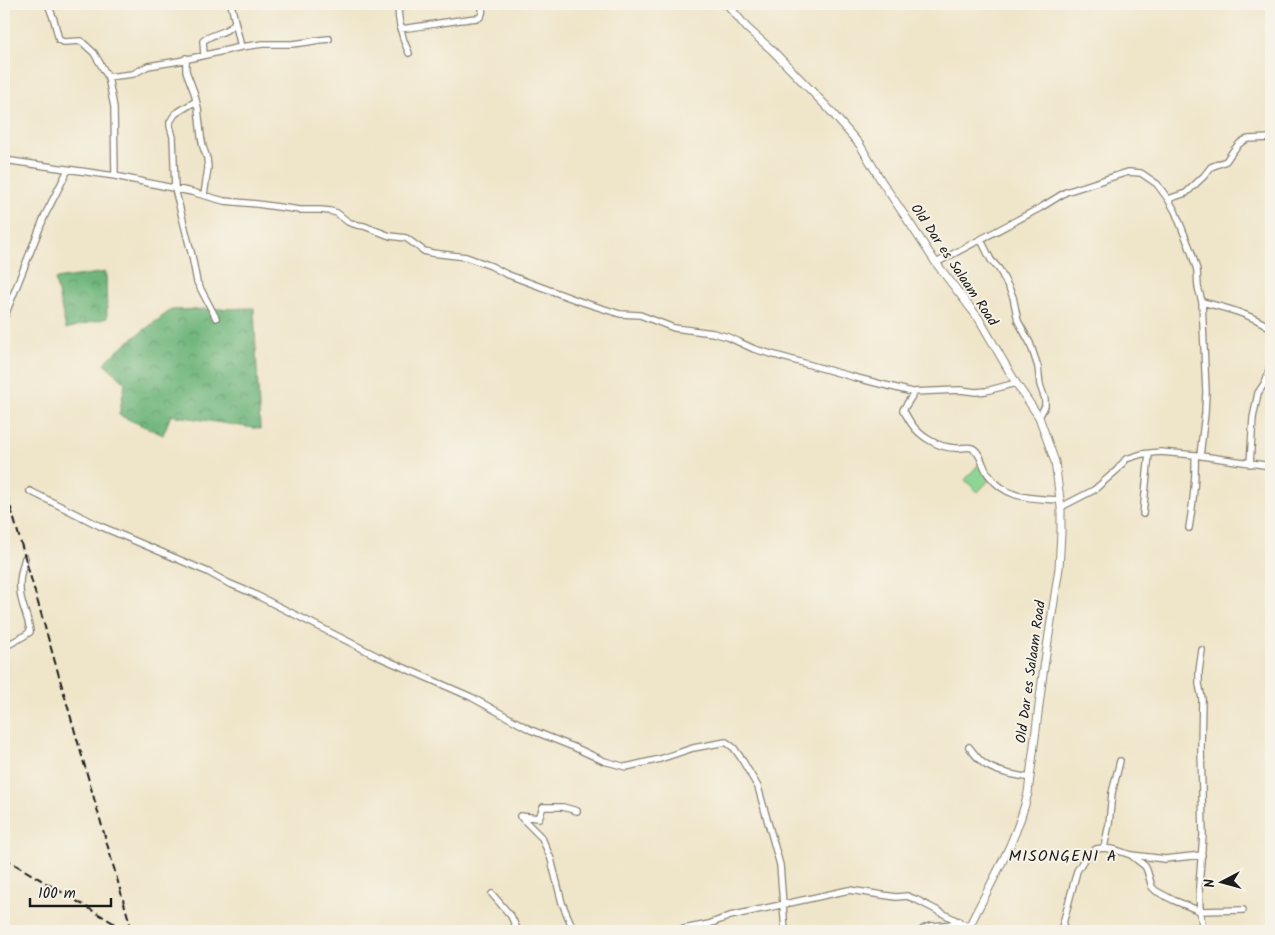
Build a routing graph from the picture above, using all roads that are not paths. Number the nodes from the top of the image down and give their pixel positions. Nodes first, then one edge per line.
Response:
1 (48, 4) edge
2 (231, 4) edge
3 (398, 4) edge
4 (482, 4) edge
5 (728, 4) edge
6 (235, 22) junction
7 (400, 29) junction
8 (329, 39) dead end
9 (242, 46) junction
10 (409, 53) dead end
11 (204, 55) junction
12 (186, 58) junction
13 (108, 77) junction
14 (196, 101) junction
15 (1271, 138) edge
16 (4, 160) edge
17 (68, 170) junction
18 (115, 176) junction
19 (175, 189) junction
20 (204, 195) junction
21 (1168, 199) junction
22 (981, 240) junction
23 (936, 263) junction
24 (1202, 302) junction
25 (4, 318) edge
26 (216, 318) dead end
27 (1271, 328) edge
28 (1271, 363) edge
29 (1016, 383) junction
30 (912, 392) junction
31 (1039, 417) junction
32 (1149, 454) junction
33 (1198, 455) junction
34 (1250, 464) junction
35 (1271, 466) edge
36 (30, 491) dead end
37 (1061, 503) junction
38 (1143, 514) dead end
39 (1189, 528) dead end
40 (25, 558) dead end
41 (4, 646) edge
42 (1202, 650) dead end
43 (969, 747) dead end
44 (1120, 761) dead end
45 (1030, 778) junction
46 (576, 811) dead end
47 (1104, 848) junction
48 (1131, 855) junction
49 (1202, 855) junction
50 (492, 894) dead end
51 (783, 905) junction
52 (1243, 910) dead end
53 (1200, 911) junction
54 (959, 921) junction
55 (970, 930) edge
56 (518, 931) edge
57 (574, 931) edge
58 (674, 931) edge
59 (678, 931) edge
60 (785, 931) edge
61 (921, 931) edge
62 (1061, 931) edge
63 (1203, 931) edge

1 - 13 street
2 - 6 street
3 - 7 street
4 - 7 street
5 - 23 street, Old Dar es Salaam Road
6 - 9 street
6 - 11 street
7 - 10 street
8 - 9 street
9 - 11 street
11 - 12 street
12 - 13 street
12 - 14 street
13 - 18 street
14 - 19 street
14 - 20 street
15 - 21 street
16 - 17 street
17 - 18 street
17 - 25 street
18 - 19 street
19 - 20 street
19 - 26 street
20 - 30 street
21 - 22 street
21 - 24 street
22 - 23 street
22 - 31 street
23 - 29 street, Old Dar es Salaam Road
24 - 27 street
24 - 33 street
28 - 34 street
29 - 30 street
29 - 31 street, Old Dar es Salaam Road
30 - 37 street
31 - 37 street, Old Dar es Salaam Road
32 - 33 street
32 - 37 street
32 - 38 street
33 - 34 street
33 - 39 street
34 - 35 street
36 - 51 street
37 - 45 street, Old Dar es Salaam Road
40 - 41 street
42 - 49 street
43 - 45 street
44 - 47 street
45 - 55 street, Old Dar es Salaam Road
46 - 57 street
47 - 48 street
47 - 62 street
48 - 49 street
48 - 53 street
49 - 53 street
50 - 56 street
51 - 54 street
51 - 59 street
51 - 60 street
52 - 53 street
53 - 63 street
54 - 55 street
54 - 61 street
58 - 59 street

